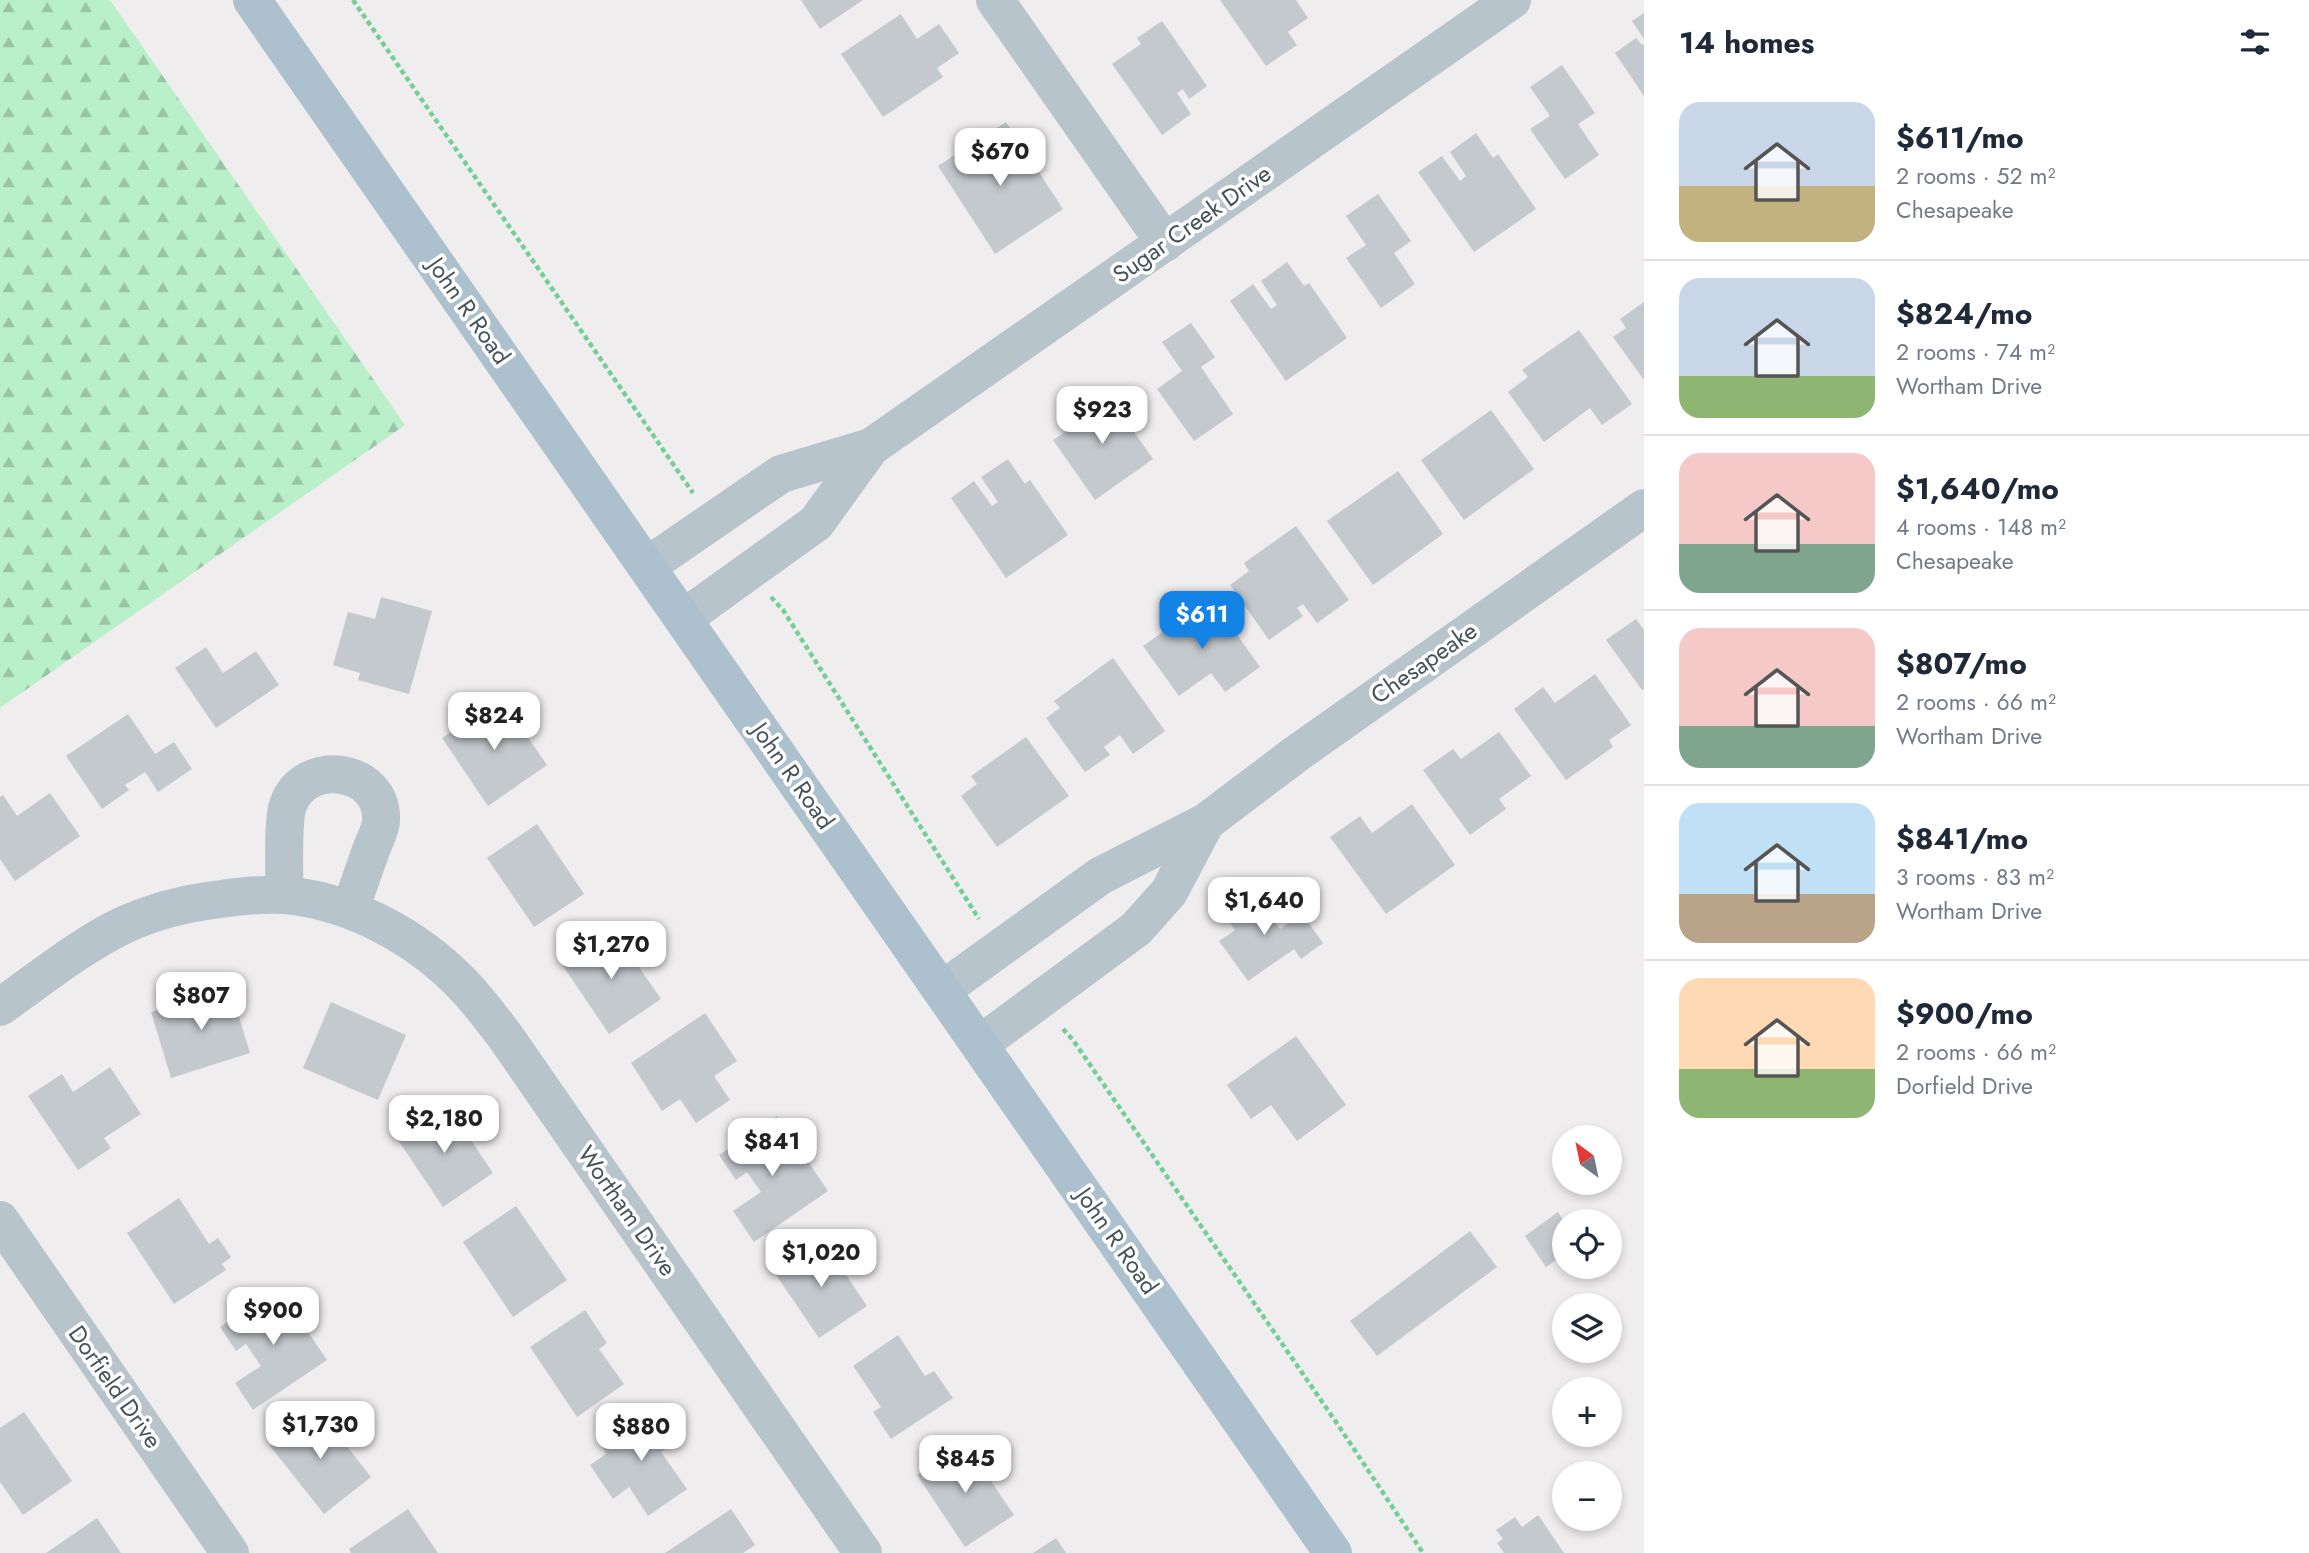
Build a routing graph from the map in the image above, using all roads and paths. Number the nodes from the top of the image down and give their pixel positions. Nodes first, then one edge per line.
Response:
1 (252, 0) edge
2 (353, 0) edge
3 (995, 0) edge
4 (1512, 0) edge
5 (1165, 243) junction
6 (871, 447) junction
7 (1644, 508) edge
8 (712, 521) junction
9 (647, 566) junction
10 (748, 572) junction
11 (684, 618) junction
12 (1206, 822) junction
13 (284, 895) junction
14 (350, 910) junction
15 (999, 948) junction
16 (942, 990) junction
17 (1037, 1002) junction
18 (0, 1007) edge
19 (981, 1045) junction
20 (0, 1220) edge
21 (230, 1553) edge
22 (863, 1553) edge
23 (1334, 1553) edge
24 (1423, 1553) edge

1 - 9 main road, John R Road
2 - 8 path
3 - 5 street
4 - 5 street, Sugar Creek Drive
5 - 6 street, Sugar Creek Drive
6 - 8 street, Sugar Creek Drive
6 - 10 street, Sugar Creek Drive
7 - 12 street, Chesapeake
8 - 9 street, Sugar Creek Drive
9 - 11 main road, John R Road
10 - 11 street, Sugar Creek Drive
10 - 15 path
11 - 16 main road, John R Road
12 - 15 street, Chesapeake
12 - 17 street, Chesapeake
13 - 14 street, Wortham Drive
13 - 14 street
13 - 18 street, Wortham Drive
14 - 22 street, Wortham Drive
15 - 16 street, Chesapeake
16 - 19 main road, John R Road
17 - 19 street, Chesapeake
17 - 24 path
19 - 23 main road, John R Road
20 - 21 street, Dorfield Drive

